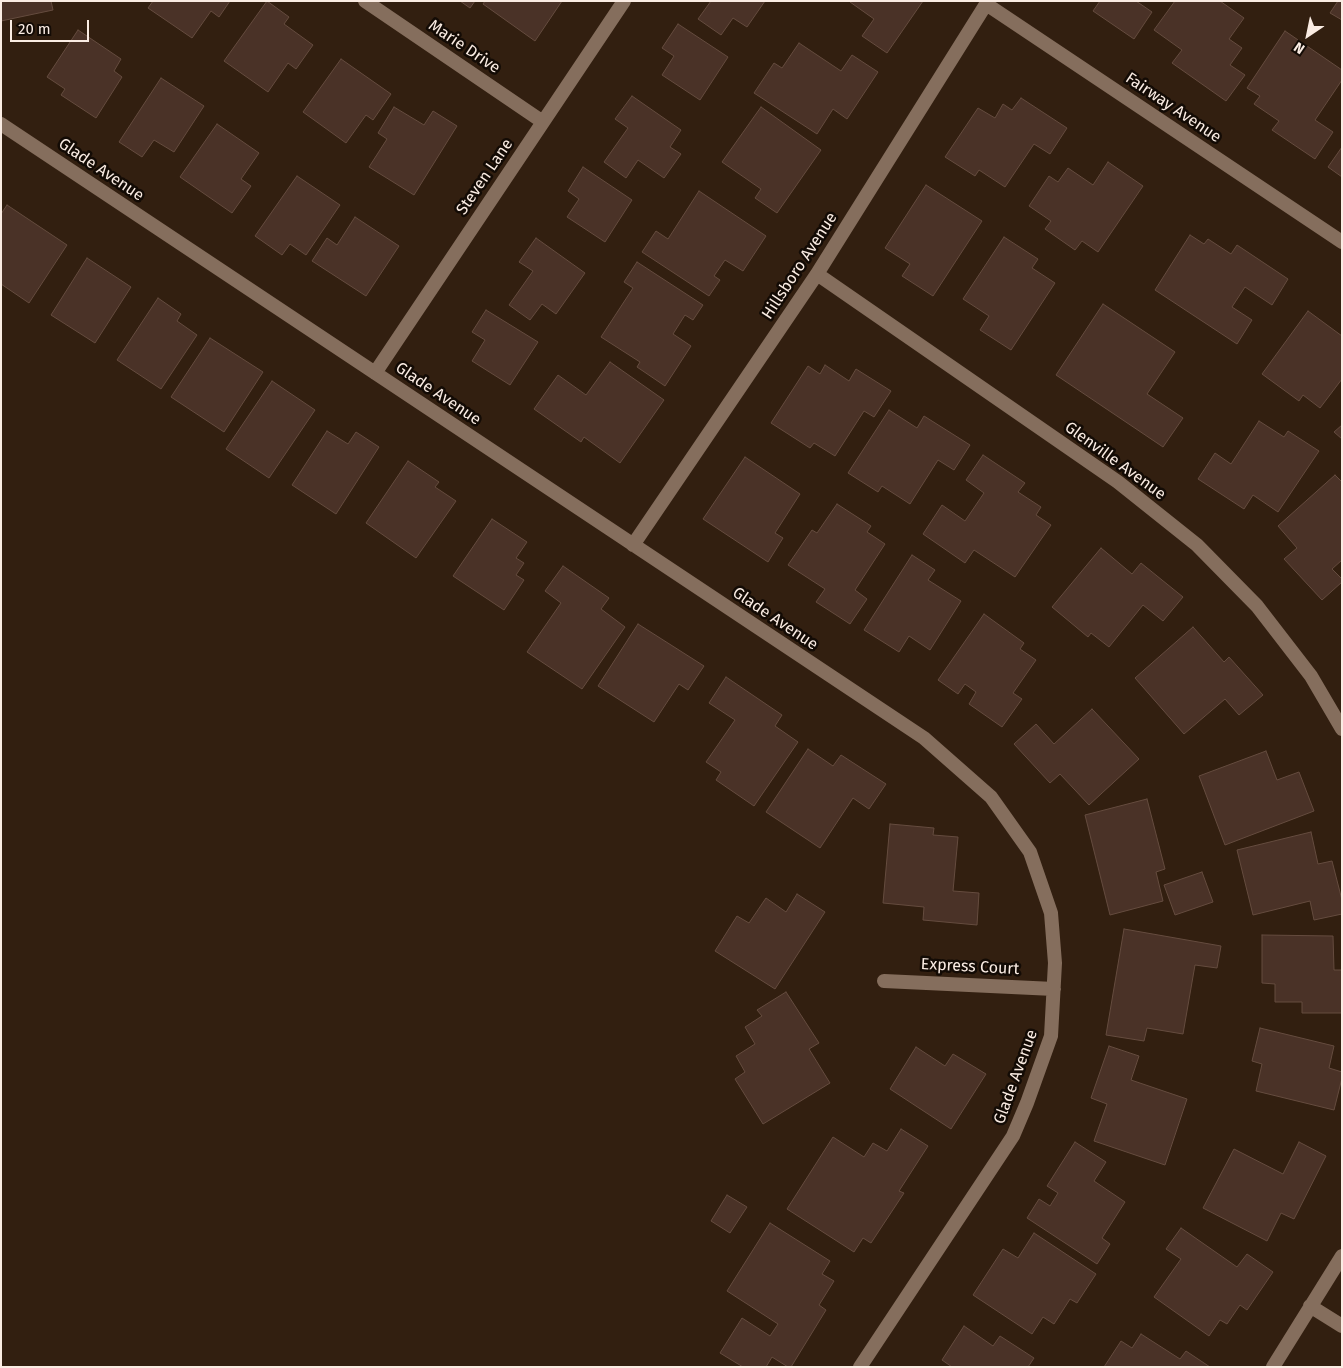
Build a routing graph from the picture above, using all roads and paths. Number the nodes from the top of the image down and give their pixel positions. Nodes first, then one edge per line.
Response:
1 (365, 1) edge
2 (624, 1) edge
3 (987, 3) edge
4 (543, 122) junction
5 (1, 124) edge
6 (1342, 242) edge
7 (817, 274) junction
8 (375, 373) junction
9 (633, 545) junction
10 (1342, 729) edge
11 (884, 981) dead end
12 (1054, 989) junction
13 (1342, 1256) edge
14 (1310, 1306) junction
15 (1342, 1326) edge
16 (860, 1367) edge
17 (1273, 1367) edge

1 - 4 street, Marie Drive
2 - 4 street, Steven Lane
3 - 6 street, Fairway Avenue
3 - 7 street, Hillsboro Avenue
4 - 8 street, Steven Lane
5 - 8 street, Glade Avenue
7 - 9 street, Hillsboro Avenue
7 - 10 street, Glenville Avenue
8 - 9 street, Glade Avenue
9 - 12 street, Glade Avenue
11 - 12 street, Express Court
12 - 16 street, Glade Avenue
13 - 14 street
14 - 15 street
14 - 17 street

